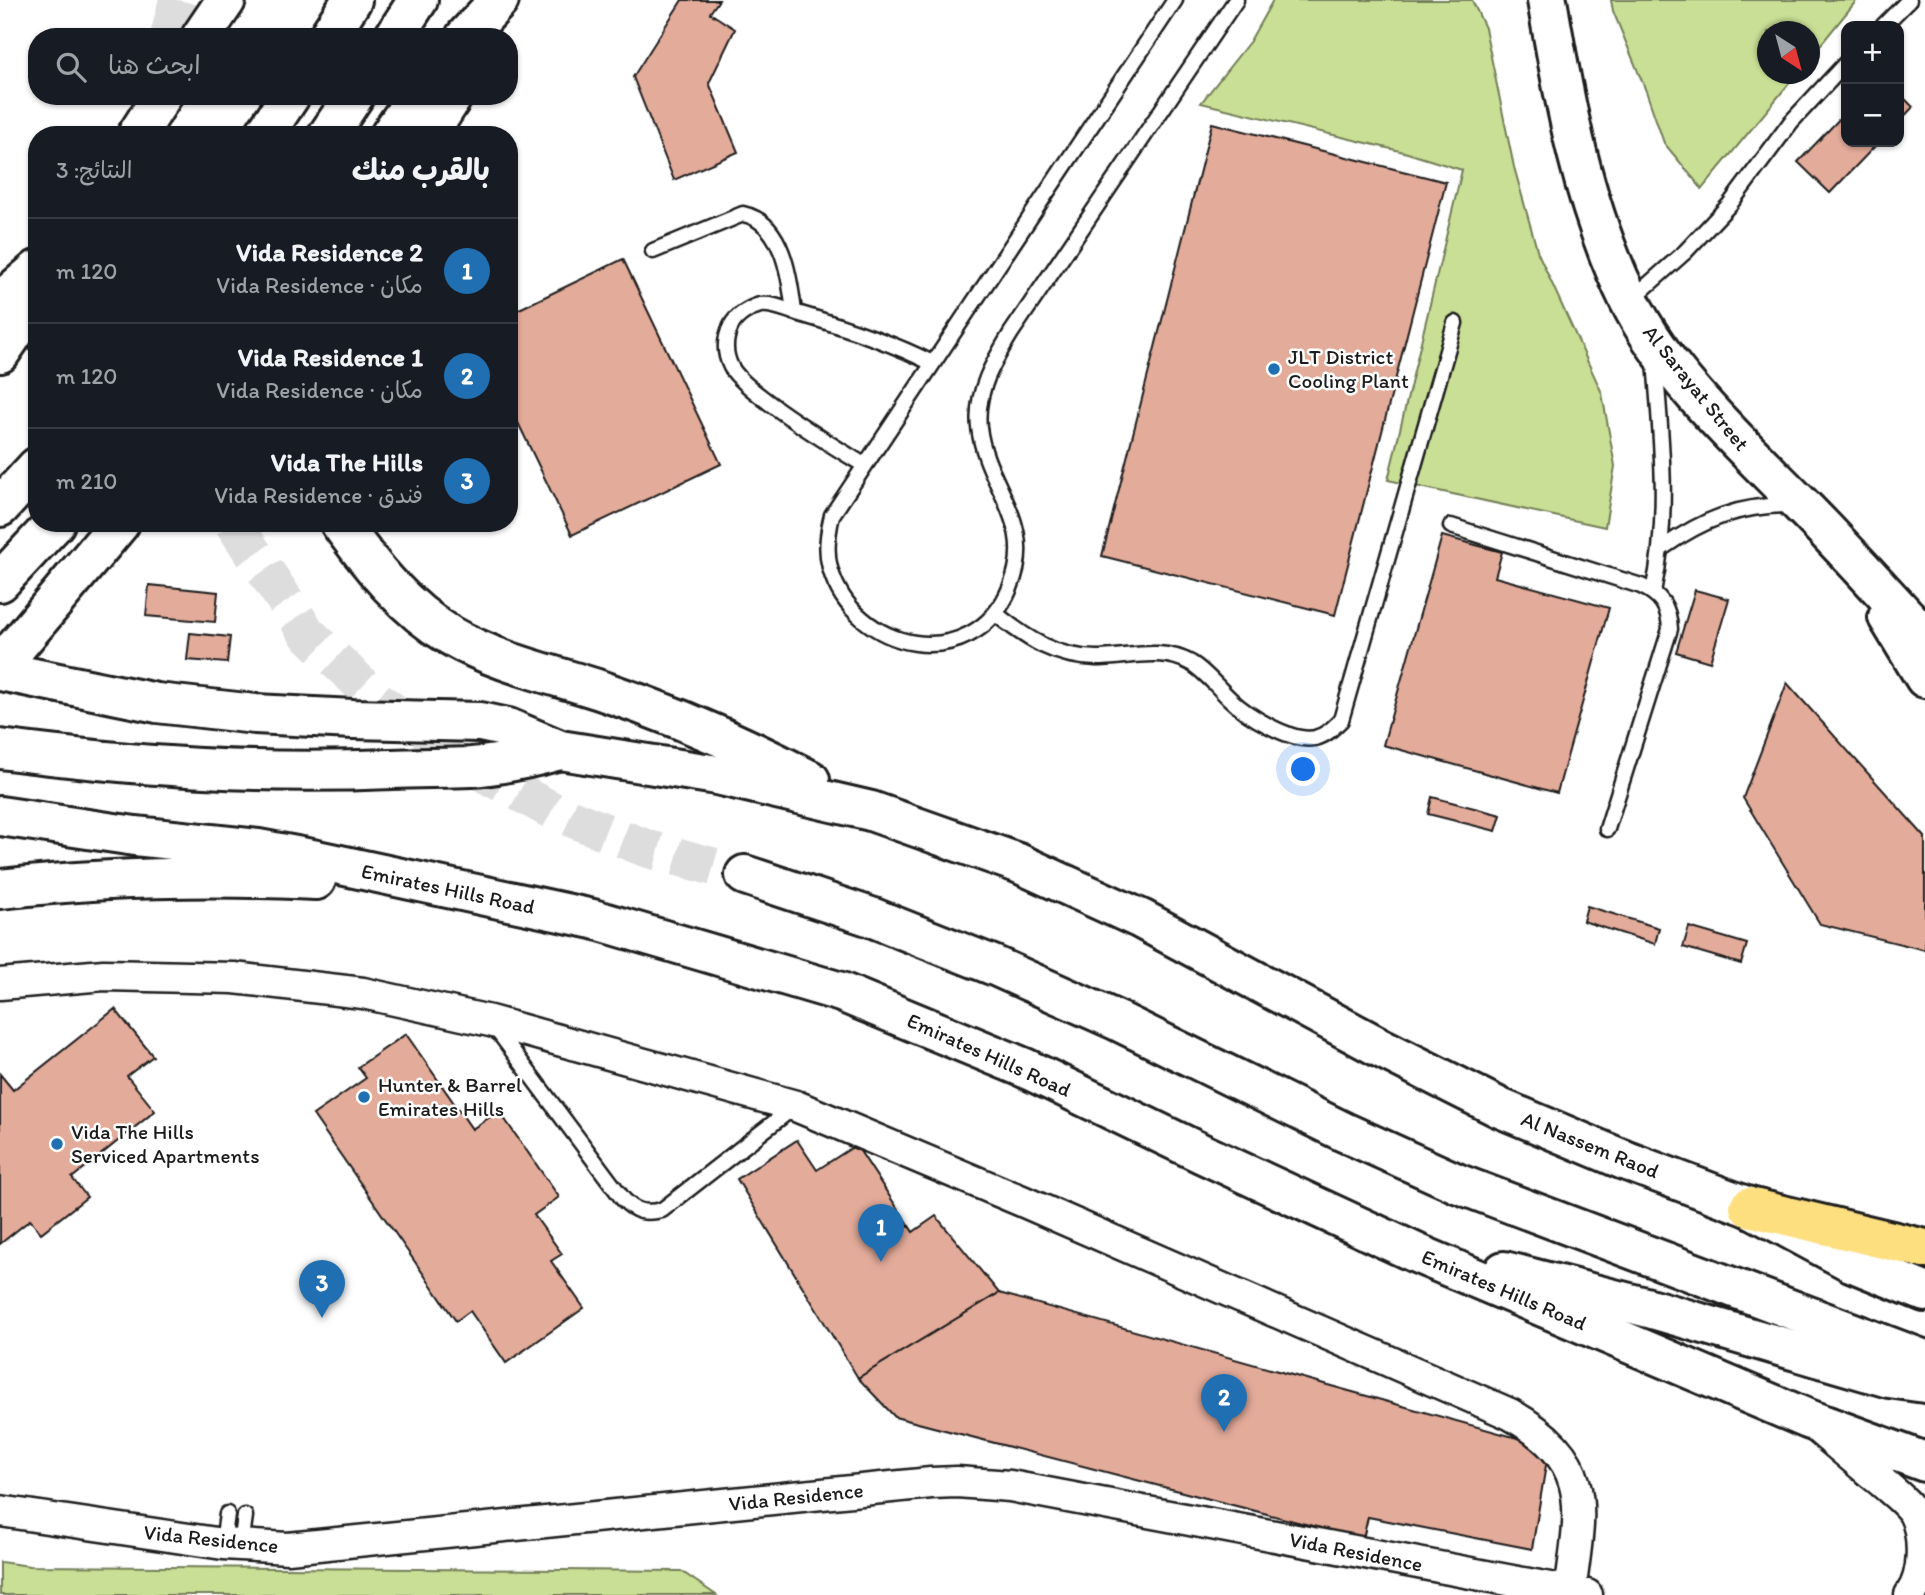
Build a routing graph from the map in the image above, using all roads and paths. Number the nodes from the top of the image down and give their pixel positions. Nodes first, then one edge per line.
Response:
1 (226, 0) edge
2 (352, 0) edge
3 (418, 0) edge
4 (500, 0) edge
5 (1175, 0) edge
6 (1236, 0) edge
7 (1909, 0) edge
8 (1545, 8) edge
9 (1888, 21) edge
10 (207, 28) edge
11 (334, 28) edge
12 (400, 28) edge
13 (473, 28) edge
14 (489, 28) edge
15 (1841, 68) edge
16 (156, 105) edge
17 (284, 105) edge
18 (348, 105) edge
19 (411, 105) edge
20 (447, 105) edge
21 (143, 126) edge
22 (270, 126) edge
23 (334, 126) edge
24 (396, 126) edge
25 (434, 126) edge
26 (653, 251) dead end
27 (28, 278) edge
28 (1630, 301) junction
29 (0, 302) edge
30 (28, 312) edge
31 (794, 312) junction
32 (1455, 323) dead end
33 (1654, 342) junction
34 (0, 353) edge
35 (932, 363) junction
36 (864, 465) junction
37 (28, 477) edge
38 (1802, 506) junction
39 (0, 507) edge
40 (1451, 526) dead end
41 (47, 532) edge
42 (113, 532) edge
43 (346, 532) edge
44 (1834, 539) junction
45 (1662, 548) junction
46 (0, 582) edge
47 (1653, 592) junction
48 (996, 614) junction
49 (1925, 637) edge
50 (0, 660) edge
51 (0, 671) edge
52 (1925, 678) edge
53 (0, 749) edge
54 (560, 750) junction
55 (871, 811) junction
56 (0, 816) edge
57 (1607, 829) dead end
58 (746, 875) tunnel mouth
59 (435, 886) junction
60 (0, 889) edge
61 (0, 984) edge
62 (490, 1021) junction
63 (796, 1106) junction
64 (1749, 1207) junction
65 (1925, 1248) edge
66 (1416, 1253) junction
67 (1925, 1292) edge
68 (1925, 1360) edge
69 (1925, 1384) edge
70 (1808, 1419) junction
71 (1925, 1462) edge
72 (0, 1511) edge
73 (226, 1514) dead end
74 (245, 1516) dead end
75 (232, 1545) junction
76 (1578, 1593) edge
77 (1910, 1595) edge

1 - 10 main road
2 - 11 main road
3 - 12 main road
4 - 13 main road
4 - 14 main road
5 - 35 lane
6 - 48 lane
7 - 9 lane
8 - 28 main road, Al Sarayat Street
15 - 28 lane
16 - 21 main road
17 - 22 main road
18 - 23 main road
19 - 24 main road
20 - 25 main road
26 - 31 lane
27 - 29 main road
28 - 33 main road, Al Sarayat Street
30 - 34 main road
31 - 35 lane
31 - 36 lane
32 - 48 lane
33 - 38 main road, Al Sarayat Street
33 - 45 lane
35 - 36 lane
36 - 48 lane
37 - 39 main road
38 - 44 main road, Al Sarayat Street
38 - 45 lane
40 - 47 lane
41 - 46 main road
42 - 50 main road
43 - 55 main road
44 - 49 main road, Al Sarayat Street
44 - 52 main road
45 - 47 lane
47 - 57 lane
51 - 54 main road
53 - 54 main road
54 - 55 main road
55 - 64 main road, Al Nassem Raod
56 - 59 main road, Emirates Hills Road
58 - 68 main road
59 - 60 main road
59 - 66 main road, Emirates Hills Road
61 - 62 street
62 - 63 street
62 - 63 lane
63 - 76 street
64 - 65 highway
64 - 67 main road, Al Nassem Raod
66 - 69 main road
66 - 70 main road, Emirates Hills Road
70 - 71 main road, Emirates Hills Road
70 - 77 street
72 - 75 street, Vida Residence
73 - 75 lane
74 - 75 lane
75 - 76 street, Vida Residence

